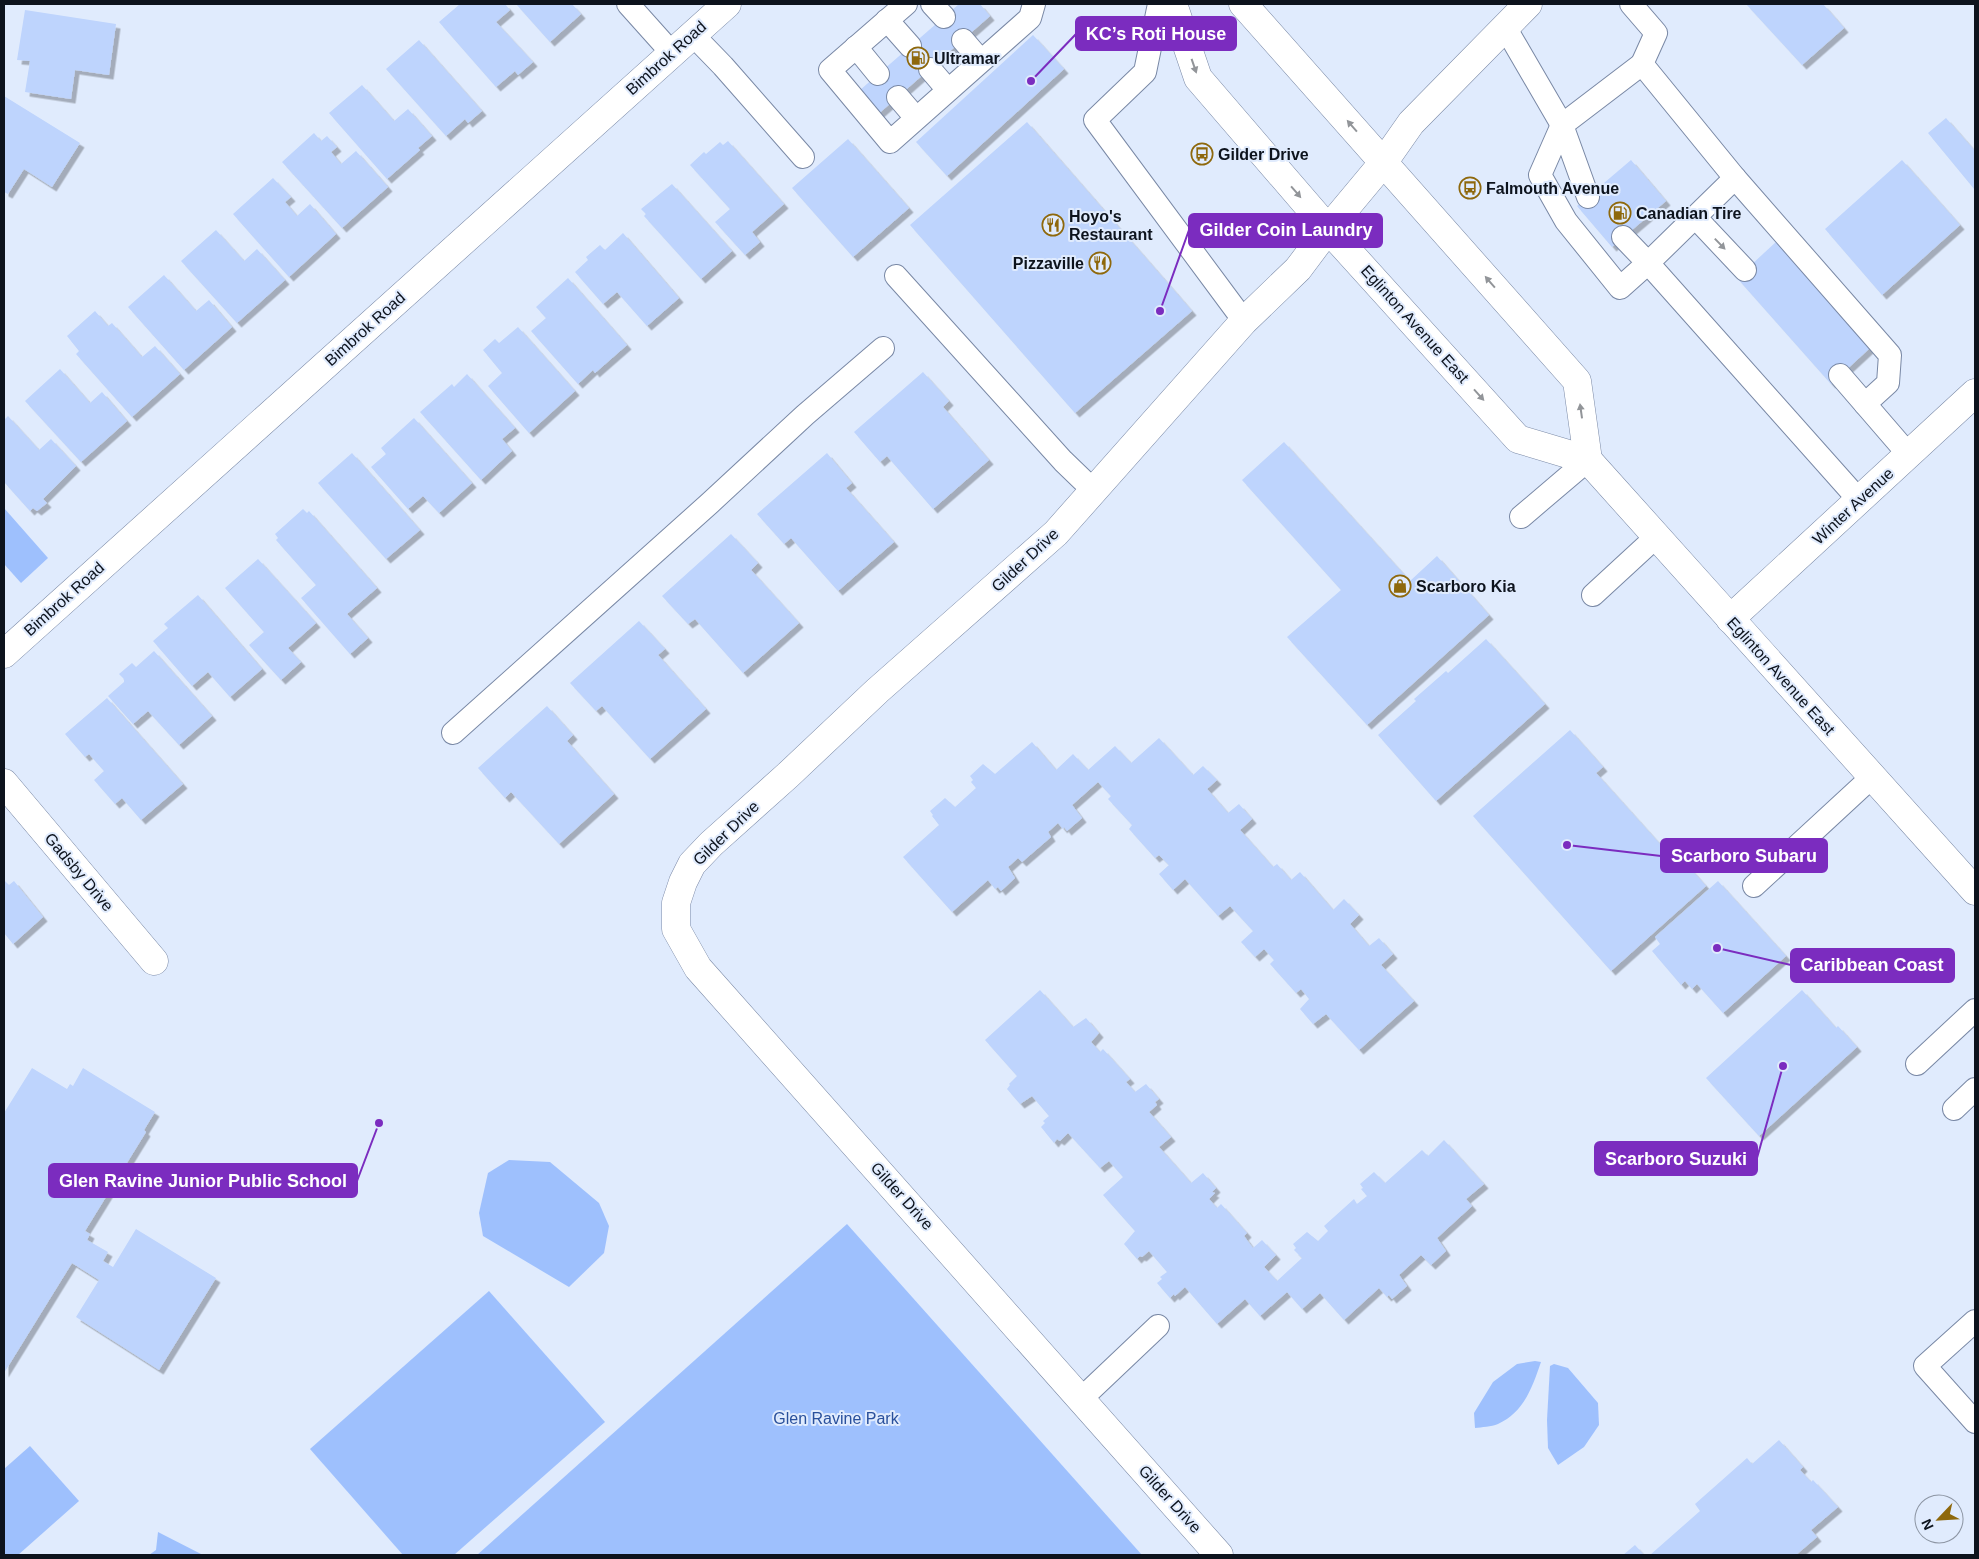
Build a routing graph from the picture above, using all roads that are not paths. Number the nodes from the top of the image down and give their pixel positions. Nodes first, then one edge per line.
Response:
1 (628, 4) edge
2 (727, 4) edge
3 (906, 4) edge
4 (1034, 4) edge
5 (1159, 4) edge
6 (1172, 4) edge
7 (1243, 4) edge
8 (1528, 4) edge
9 (1631, 4) edge
10 (887, 20) junction
11 (1505, 27) junction
12 (692, 34) junction
13 (963, 40) dead end
14 (910, 46) dead end
15 (856, 47) junction
16 (671, 52) junction
17 (981, 61) junction
18 (1642, 64) junction
19 (930, 69) dead end
20 (878, 74) dead end
21 (948, 90) junction
22 (898, 97) dead end
23 (916, 118) junction
24 (1562, 125) junction
25 (802, 157) dead end
26 (1383, 163) junction
27 (1735, 178) junction
28 (1588, 197) dead end
29 (1696, 218) junction
30 (1328, 229) junction
31 (1623, 237) dead end
32 (1648, 263) junction
33 (1745, 270) dead end
34 (896, 276) dead end
35 (1244, 321) junction
36 (883, 348) dead end
37 (1840, 375) dead end
38 (1975, 392) edge
39 (1865, 404) junction
40 (1909, 455) junction
41 (1588, 460) junction
42 (1093, 490) junction
43 (1860, 500) junction
44 (1521, 517) dead end
45 (1656, 537) junction
46 (1593, 595) dead end
47 (1730, 618) junction
48 (4, 654) edge
49 (452, 733) dead end
50 (1872, 777) junction
51 (4, 783) edge
52 (1754, 886) dead end
53 (1975, 891) edge
54 (154, 961) dead end
55 (1975, 1010) edge
56 (1917, 1064) dead end
57 (1975, 1089) edge
58 (1954, 1109) dead end
59 (1975, 1321) edge
60 (1158, 1326) dead end
61 (1081, 1399) junction
62 (1975, 1422) edge
63 (1219, 1555) edge

1 - 16 lane
2 - 12 street, Bimbrok Road
3 - 10 lane
4 - 17 lane
5 - 35 lane
6 -> 30 street, Eglinton Avenue East
26 -> 7 street
8 - 11 street
9 - 18 lane
10 - 14 lane
10 - 15 lane
11 - 24 lane
11 - 26 street
12 - 16 street, Bimbrok Road
12 - 25 lane
13 - 17 lane
15 - 20 lane
15 - 23 lane
16 - 48 street, Bimbrok Road
17 - 21 lane
18 - 24 lane
18 - 27 lane
19 - 21 lane
21 - 23 lane
22 - 23 lane
24 - 28 lane
24 - 32 lane
26 - 30 street
41 -> 26 street
27 - 29 lane
27 - 39 lane
29 - 32 lane
29 -> 33 lane
30 - 35 street, Gilder Drive
30 -> 41 street, Eglinton Avenue East
31 - 32 lane
32 - 43 lane
34 - 42 lane
35 - 42 street, Gilder Drive
36 - 49 lane
37 - 39 lane
38 - 40 street, Winter Avenue
39 - 40 lane
40 - 43 street, Winter Avenue
41 - 44 lane
41 - 45 street, Eglinton Avenue East
42 - 61 street, Gilder Drive
43 - 47 street, Winter Avenue
45 - 46 lane
45 - 47 street, Eglinton Avenue East
47 - 50 street, Eglinton Avenue East
50 - 52 lane
50 - 53 street, Eglinton Avenue East
51 - 54 street, Gadsby Drive
55 - 56 lane
57 - 58 lane
59 - 62 lane
60 - 61 lane
61 - 63 street, Gilder Drive

